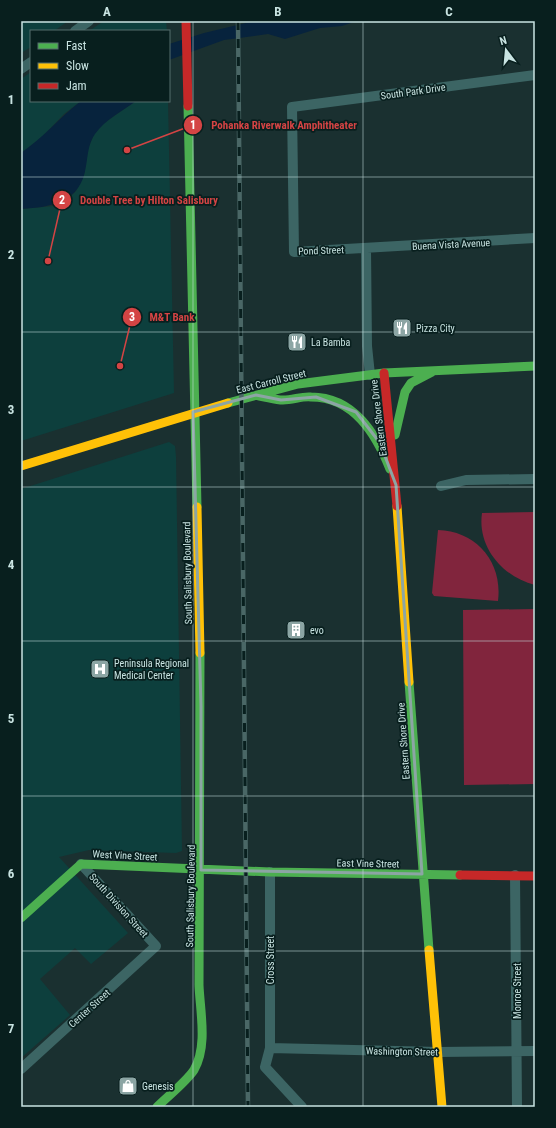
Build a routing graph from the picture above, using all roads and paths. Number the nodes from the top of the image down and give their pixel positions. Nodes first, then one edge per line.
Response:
1 (89, 21) edge
2 (186, 21) edge
3 (76, 30) edge
4 (30, 63) edge
5 (21, 69) edge
6 (535, 75) edge
7 (292, 107) joint
8 (535, 238) edge
9 (366, 249) junction
10 (535, 366) edge
11 (437, 370) junction
12 (384, 373) junction
13 (370, 375) junction
14 (256, 395) junction
15 (193, 412) junction
16 (393, 446) junction
17 (21, 466) edge
18 (535, 479) edge
19 (396, 485) junction
20 (441, 486) dead end
21 (81, 864) junction
22 (201, 870) junction
23 (270, 872) junction
24 (422, 874) junction
25 (515, 875) junction
26 (535, 876) edge
27 (21, 918) edge
28 (156, 946) joint
29 (270, 1048) junction
30 (516, 1050) junction
31 (535, 1051) edge
32 (438, 1052) junction
33 (21, 1069) edge
34 (157, 1107) edge
35 (302, 1107) edge
36 (442, 1107) edge
37 (516, 1107) edge

1 - 3 street
2 - 15 main road, South Salisbury Boulevard
4 - 5 street
6 - 7 street, South Park Drive
7 - 9 street, Pond Street
8 - 9 street, Buena Vista Avenue
9 - 13 street
10 - 11 main road, East Carroll Street
11 - 12 main road, East Carroll Street
11 - 16 main road
12 - 13 main road, East Carroll Street
12 - 16 main road, Eastern Shore Drive
13 - 14 main road, East Carroll Street
14 - 15 main road, East Carroll Street
14 - 19 main road
15 - 17 main road, East Carroll Street
15 - 22 main road, South Salisbury Boulevard
16 - 19 main road, Eastern Shore Drive
18 - 20 street
19 - 24 main road, Eastern Shore Drive
21 - 22 main road, West Vine Street
21 - 27 main road, West Vine Street
21 - 28 street, South Division Street
22 - 23 main road, East Vine Street
22 - 34 main road, South Salisbury Boulevard
23 - 24 main road, East Vine Street
23 - 29 street, Cross Street
24 - 25 main road, East Vine Street
24 - 32 main road, Eastern Shore Drive
25 - 26 main road, East Vine Street
25 - 30 street, Monroe Street
28 - 33 street, Center Street
29 - 32 street, Washington Street
29 - 35 street
30 - 31 street, Washington Street
30 - 32 street, Washington Street
30 - 37 street, Monroe Street
32 - 36 main road, Eastern Shore Drive

